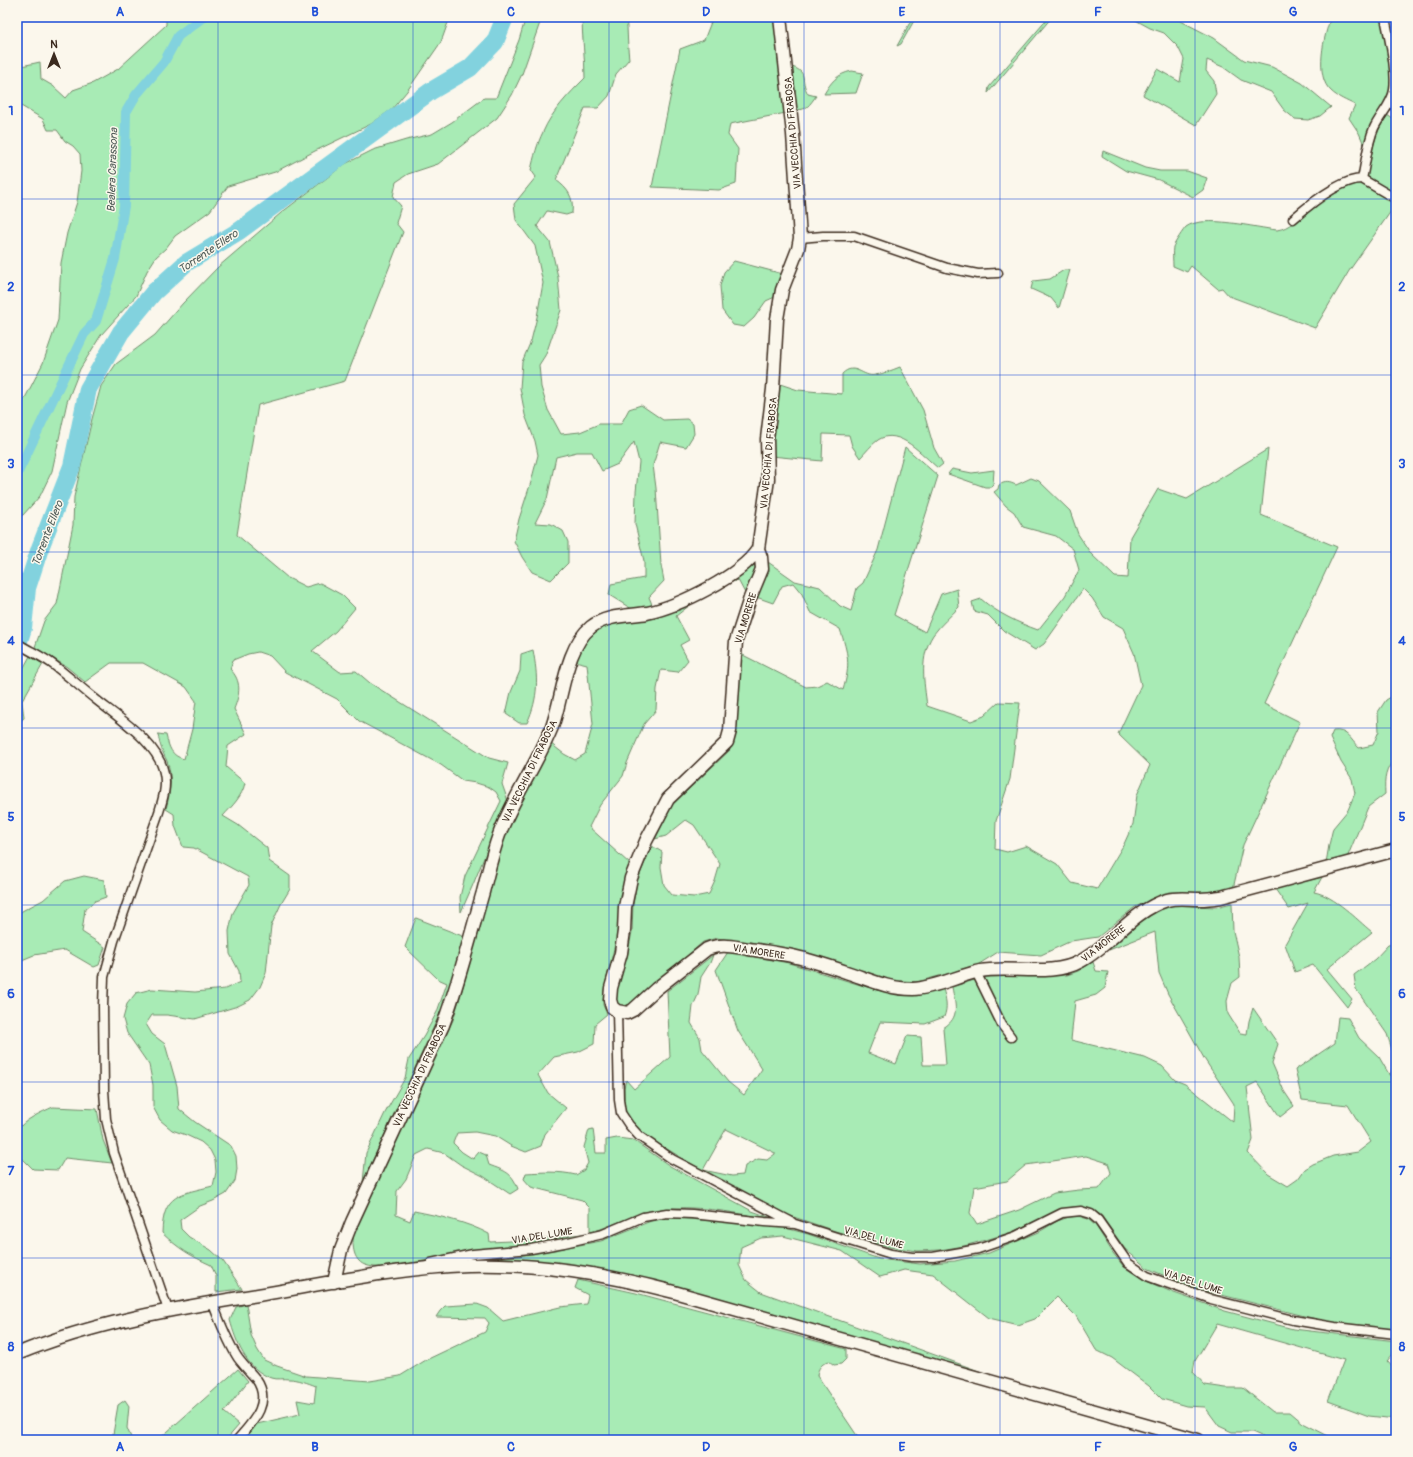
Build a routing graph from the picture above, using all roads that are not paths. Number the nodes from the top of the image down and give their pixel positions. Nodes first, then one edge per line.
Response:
1 (780, 17) edge
2 (1385, 17) edge
3 (1362, 179) junction
4 (1396, 199) edge
5 (1293, 218) dead end
6 (800, 238) junction
7 (998, 273) dead end
8 (758, 549) junction
9 (17, 643) edge
10 (1396, 850) edge
11 (976, 972) junction
12 (617, 1011) junction
13 (1011, 1037) dead end
14 (795, 1224) junction
15 (407, 1270) junction
16 (334, 1282) junction
17 (212, 1302) junction
18 (168, 1310) junction
19 (1396, 1334) edge
20 (17, 1354) edge
21 (237, 1440) edge
22 (1198, 1440) edge

1 - 6 street, VIA VECCHIA DI FRABOSA
2 - 3 street
3 - 4 street
3 - 5 street
6 - 7 street
6 - 8 street, VIA VECCHIA DI FRABOSA
8 - 12 street, VIA MORERE
8 - 16 street, VIA VECCHIA DI FRABOSA
9 - 18 street
10 - 11 street, VIA MORERE
11 - 12 street, VIA MORERE
11 - 13 street
12 - 14 street
14 - 15 street, VIA DEL LUME
14 - 19 street, VIA DEL LUME
15 - 16 street
15 - 22 street
16 - 17 street
17 - 18 street
17 - 21 street
18 - 20 street

